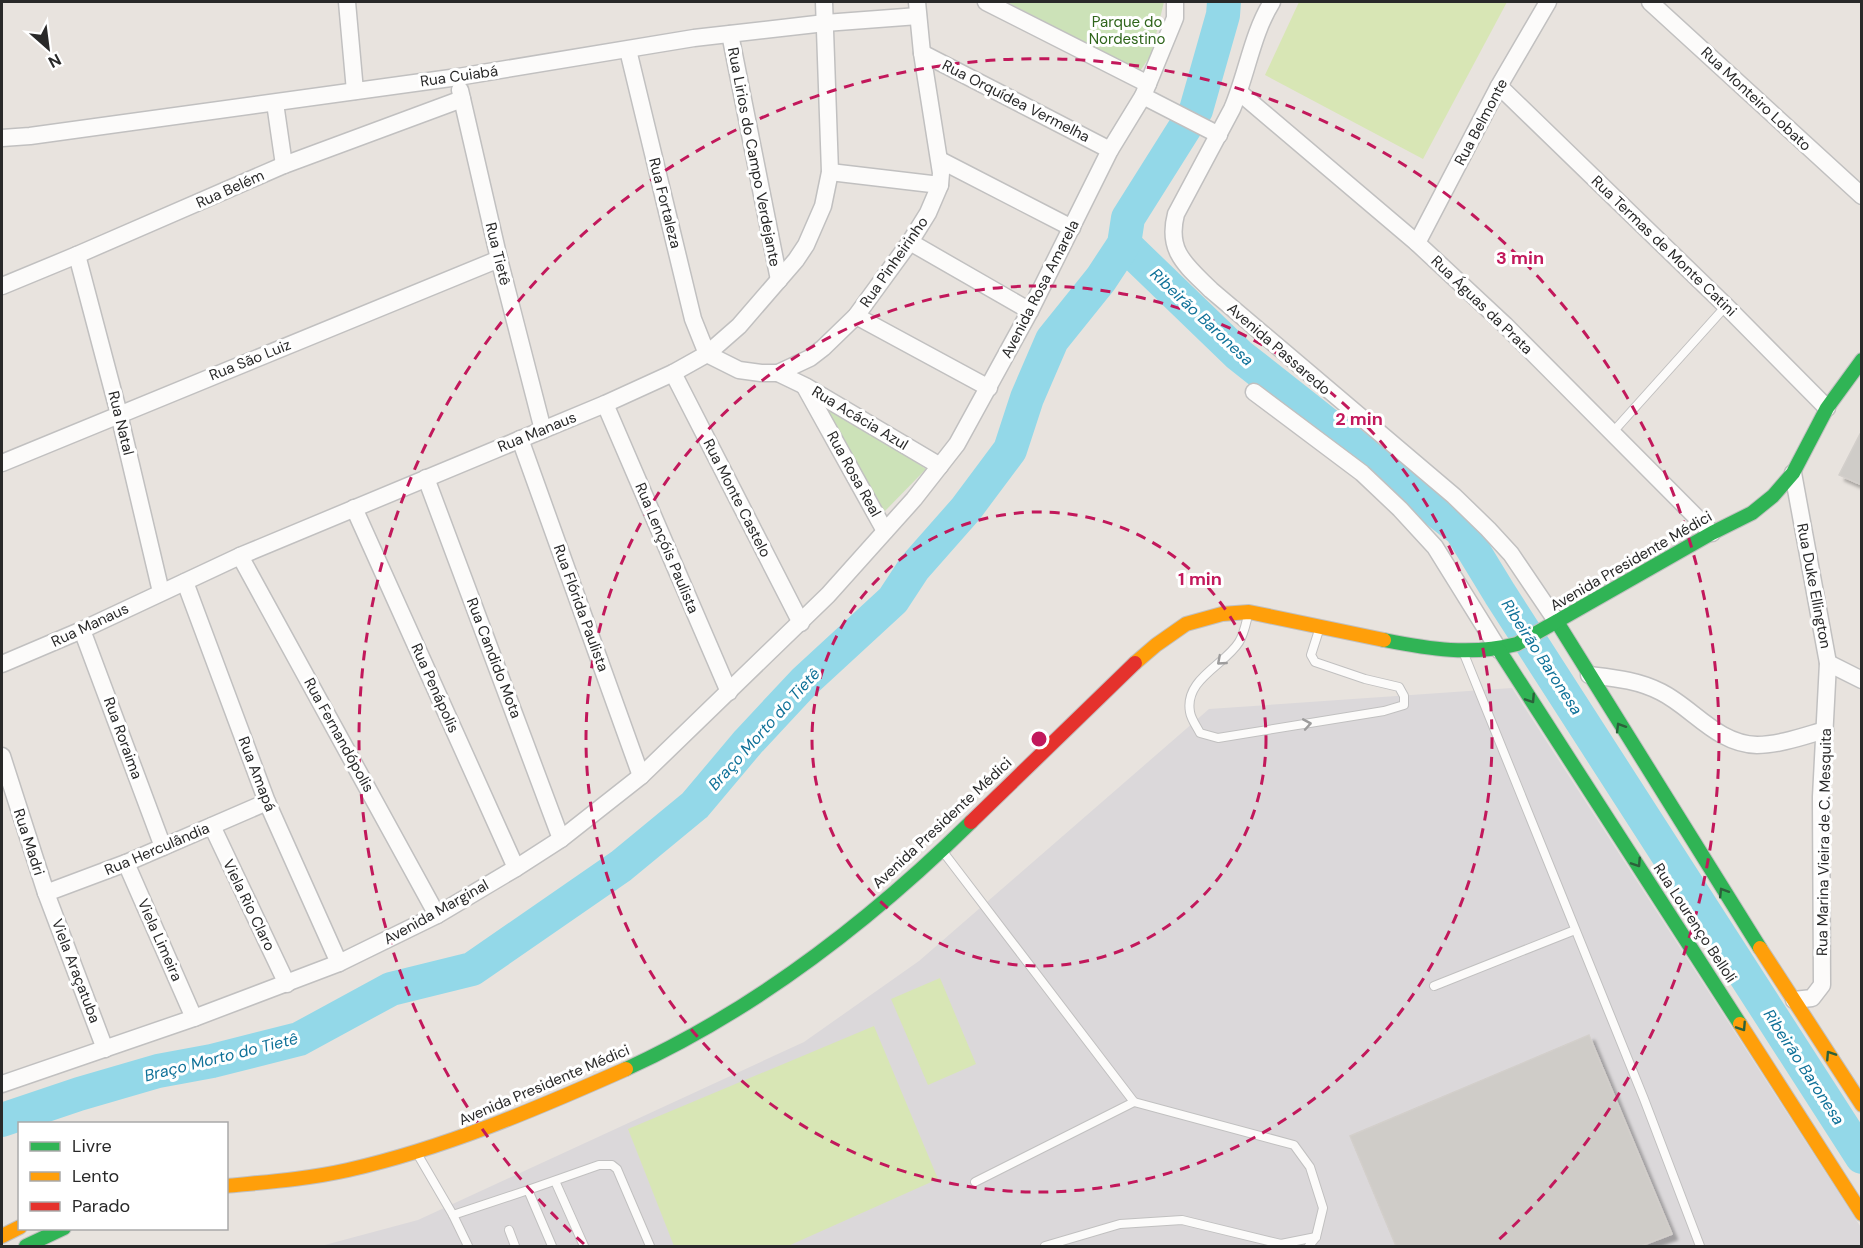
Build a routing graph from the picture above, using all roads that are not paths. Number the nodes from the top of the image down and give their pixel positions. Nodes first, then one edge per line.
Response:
1 (347, 2) edge
2 (824, 2) edge
3 (986, 2) edge
4 (1175, 2) edge
5 (1260, 2) edge
6 (1272, 2) edge
7 (1548, 2) edge
8 (1650, 2) edge
9 (917, 9) edge
10 (1261, 20) junction
11 (825, 23) junction
12 (730, 34) junction
13 (628, 50) junction
14 (922, 53) junction
15 (458, 77) junction
16 (1499, 86) junction
17 (1145, 90) junction
18 (355, 91) junction
19 (1239, 92) junction
20 (462, 99) junction
21 (275, 103) junction
22 (1219, 135) junction
23 (2, 138) edge
24 (1110, 150) junction
25 (940, 160) junction
26 (284, 165) junction
27 (830, 172) junction
28 (940, 185) junction
29 (1862, 196) edge
30 (1072, 228) junction
31 (910, 242) junction
32 (1417, 243) junction
33 (77, 255) junction
34 (499, 259) junction
35 (779, 280) junction
36 (2, 286) edge
37 (1726, 306) junction
38 (1030, 311) junction
39 (856, 316) junction
40 (707, 354) junction
41 (1862, 360) edge
42 (673, 373) junction
43 (778, 373) junction
44 (805, 386) junction
45 (989, 388) junction
46 (1254, 392) dead end
47 (605, 404) junction
48 (1827, 408) junction
49 (119, 414) junction
50 (543, 430) junction
51 (1612, 433) junction
52 (520, 439) junction
53 (2, 463) edge
54 (940, 466) junction
55 (1792, 473) junction
56 (426, 478) junction
57 (354, 508) junction
58 (885, 531) junction
59 (1712, 532) junction
60 (240, 556) junction
61 (185, 582) junction
62 (160, 592) junction
63 (1250, 612) junction
64 (801, 623) junction
65 (1321, 626) junction
66 (1550, 626) junction
67 (82, 630) junction
68 (1499, 650) junction
69 (1464, 653) junction
70 (1828, 663) junction
71 (2, 664) edge
72 (1589, 675) junction
73 (1862, 680) edge
74 (729, 692) junction
75 (1825, 730) junction
76 (2, 756) edge
77 (641, 776) junction
78 (267, 802) junction
79 (212, 826) junction
80 (561, 839) junction
81 (163, 847) junction
82 (942, 850) junction
83 (126, 863) junction
84 (516, 868) junction
85 (46, 893) junction
86 (437, 915) junction
87 (1575, 930) junction
88 (339, 963) junction
89 (287, 984) junction
90 (1434, 986) dead end
91 (1794, 1000) junction
92 (194, 1018) junction
93 (105, 1049) junction
94 (2, 1084) edge
95 (1134, 1102) junction
96 (1862, 1105) edge
97 (416, 1152) junction
98 (555, 1181) junction
99 (975, 1182) dead end
100 (228, 1186) edge
101 (528, 1190) junction
102 (1862, 1214) edge
103 (453, 1215) junction
104 (18, 1228) edge
105 (60, 1230) edge
106 (508, 1230) dead end
107 (2, 1236) edge
108 (1316, 1237) junction
109 (26, 1246) edge
110 (468, 1246) edge
111 (515, 1246) edge
112 (552, 1246) edge
113 (584, 1246) edge
114 (650, 1246) edge
115 (1045, 1246) edge
116 (1309, 1246) edge
117 (1700, 1246) edge

1 - 18 street
2 - 11 street, Rua Manaus
3 - 17 street
4 - 17 street, Avenida Rosa Amarela
5 - 10 street, Avenida Passaredo
6 - 10 street, Avenida Passaredo
7 - 16 street, Rua Belmonte
8 - 29 street, Rua Monteiro Lobato
9 - 11 street, Rua Cuiabá
9 - 14 street, Rua Pinheirinho
10 - 19 street, Avenida Passaredo
11 - 12 street, Rua Cuiabá
11 - 27 street, Rua Manaus
12 - 13 street, Rua Cuiabá
12 - 35 street, Rua Lirios do Campo Verdejante
13 - 15 street, Rua Cuiabá
13 - 40 street, Rua Fortaleza
14 - 24 street, Rua Orquídea Vermelha
14 - 25 street, Rua Pinheirinho
15 - 18 street, Rua Cuiabá
15 - 20 street, Rua Tietê
16 - 32 street, Rua Belmonte
16 - 37 street, Rua Termas de Monte Catini
17 - 22 street
17 - 24 street, Avenida Rosa Amarela
18 - 21 street, Rua Cuiabá
19 - 22 street, Avenida Passaredo
19 - 32 street, Rua Águas da Prata
20 - 26 street, Rua Belém
20 - 34 street, Rua Tietê
21 - 23 street, Rua Cuiabá
21 - 26 street
22 - 66 street, Avenida Passaredo
24 - 30 street, Avenida Rosa Amarela
25 - 28 street, Rua Pinheirinho
25 - 30 street
26 - 33 street, Rua Belém
27 - 28 street
27 - 35 street, Rua Manaus
28 - 31 street, Rua Pinheirinho
30 - 38 street, Avenida Rosa Amarela
31 - 38 street
31 - 39 street, Rua Pinheirinho
32 - 51 street, Rua Águas da Prata
33 - 36 street, Rua Belém
33 - 49 street, Rua Natal
34 - 49 street, Rua São Luiz
34 - 50 street, Rua Tietê
35 - 40 street, Rua Manaus
37 - 48 street, Rua Termas de Monte Catini
37 - 51 lane
38 - 45 street, Avenida Rosa Amarela
39 - 43 street, Rua Pinheirinho
39 - 45 street
40 - 42 street, Rua Manaus
40 - 43 street
41 - 48 main road, Avenida Presidente Médici
42 - 47 street, Rua Manaus
42 - 64 street, Rua Monte Castelo
43 - 44 street, Rua Acácia Azul
44 - 54 street, Rua Acácia Azul
44 - 58 street, Rua Rosa Real
45 - 54 street, Avenida Rosa Amarela
46 - 68 street
47 - 50 street, Rua Manaus
47 - 74 street, Rua Lençóis Paulista
48 - 55 main road, Avenida Presidente Médici
49 - 53 street, Rua São Luiz
49 - 62 street, Rua Natal
50 - 52 street, Rua Manaus
51 - 59 street, Rua Águas da Prata
52 - 56 street, Rua Manaus
52 - 77 street, Rua Flórida Paulista
54 - 58 street, Avenida Rosa Amarela
55 - 59 main road, Avenida Presidente Médici
55 - 70 street, Rua Duke Ellington
56 - 57 street, Rua Manaus
56 - 80 street, Rua Candido Mota
57 - 60 street, Rua Manaus
57 - 84 street, Rua Penápolis
58 - 64 street, Avenida Rosa Amarela
59 - 66 main road, Avenida Presidente Médici
60 - 61 street, Rua Manaus
60 - 86 street, Rua Fernandópolis
61 - 62 street, Rua Manaus
61 - 78 street, Rua Amapá
62 - 67 street, Rua Manaus
63 - 65 main road, Avenida Presidente Médici
63 -> 65 lane
63 - 82 main road, Avenida Presidente Médici
64 - 74 street, Avenida Marginal
65 - 69 main road, Avenida Presidente Médici
66 - 68 main road, Avenida Presidente Médici
66 - 72 main road
67 - 71 street, Rua Manaus
67 - 81 street, Rua Roraima
68 - 69 main road, Avenida Presidente Médici
68 -> 102 main road, Rua Lourenço Belloli
69 - 87 lane
70 - 73 street, Rua Duke Ellington
70 - 75 street, Rua Marina Vieira de C. Mesquita
72 - 75 street
91 -> 72 main road
74 - 77 street, Avenida Marginal
75 - 91 street, Rua Marina Vieira de C. Mesquita
76 - 85 street, Rua Madri
77 - 80 street, Avenida Marginal
78 - 79 street, Rua Herculândia
78 - 88 street, Rua Amapá
79 - 81 street, Rua Herculândia
79 - 89 street, Viela Rio Claro
80 - 84 street, Avenida Marginal
81 - 83 street, Rua Herculândia
82 - 95 lane
82 - 97 main road, Avenida Presidente Médici
83 - 85 street, Rua Herculândia
83 - 92 street, Viela Limeira
84 - 86 street, Avenida Marginal
85 - 93 street, Viela Araçatuba
86 - 88 street, Avenida Marginal
87 - 90 lane
87 - 117 lane
88 - 89 street, Avenida Marginal
89 - 92 street, Avenida Marginal
96 -> 91 main road
92 - 93 street, Avenida Marginal
93 - 94 street, Avenida Marginal
95 - 99 lane
95 - 108 lane
97 - 100 main road, Avenida Presidente Médici
97 - 103 lane
98 - 101 lane
98 - 113 lane
98 - 114 lane
101 - 103 lane
101 - 112 lane
103 - 110 lane
104 - 107 main road
105 - 109 main road
106 - 111 lane
108 - 115 lane
108 - 116 lane

